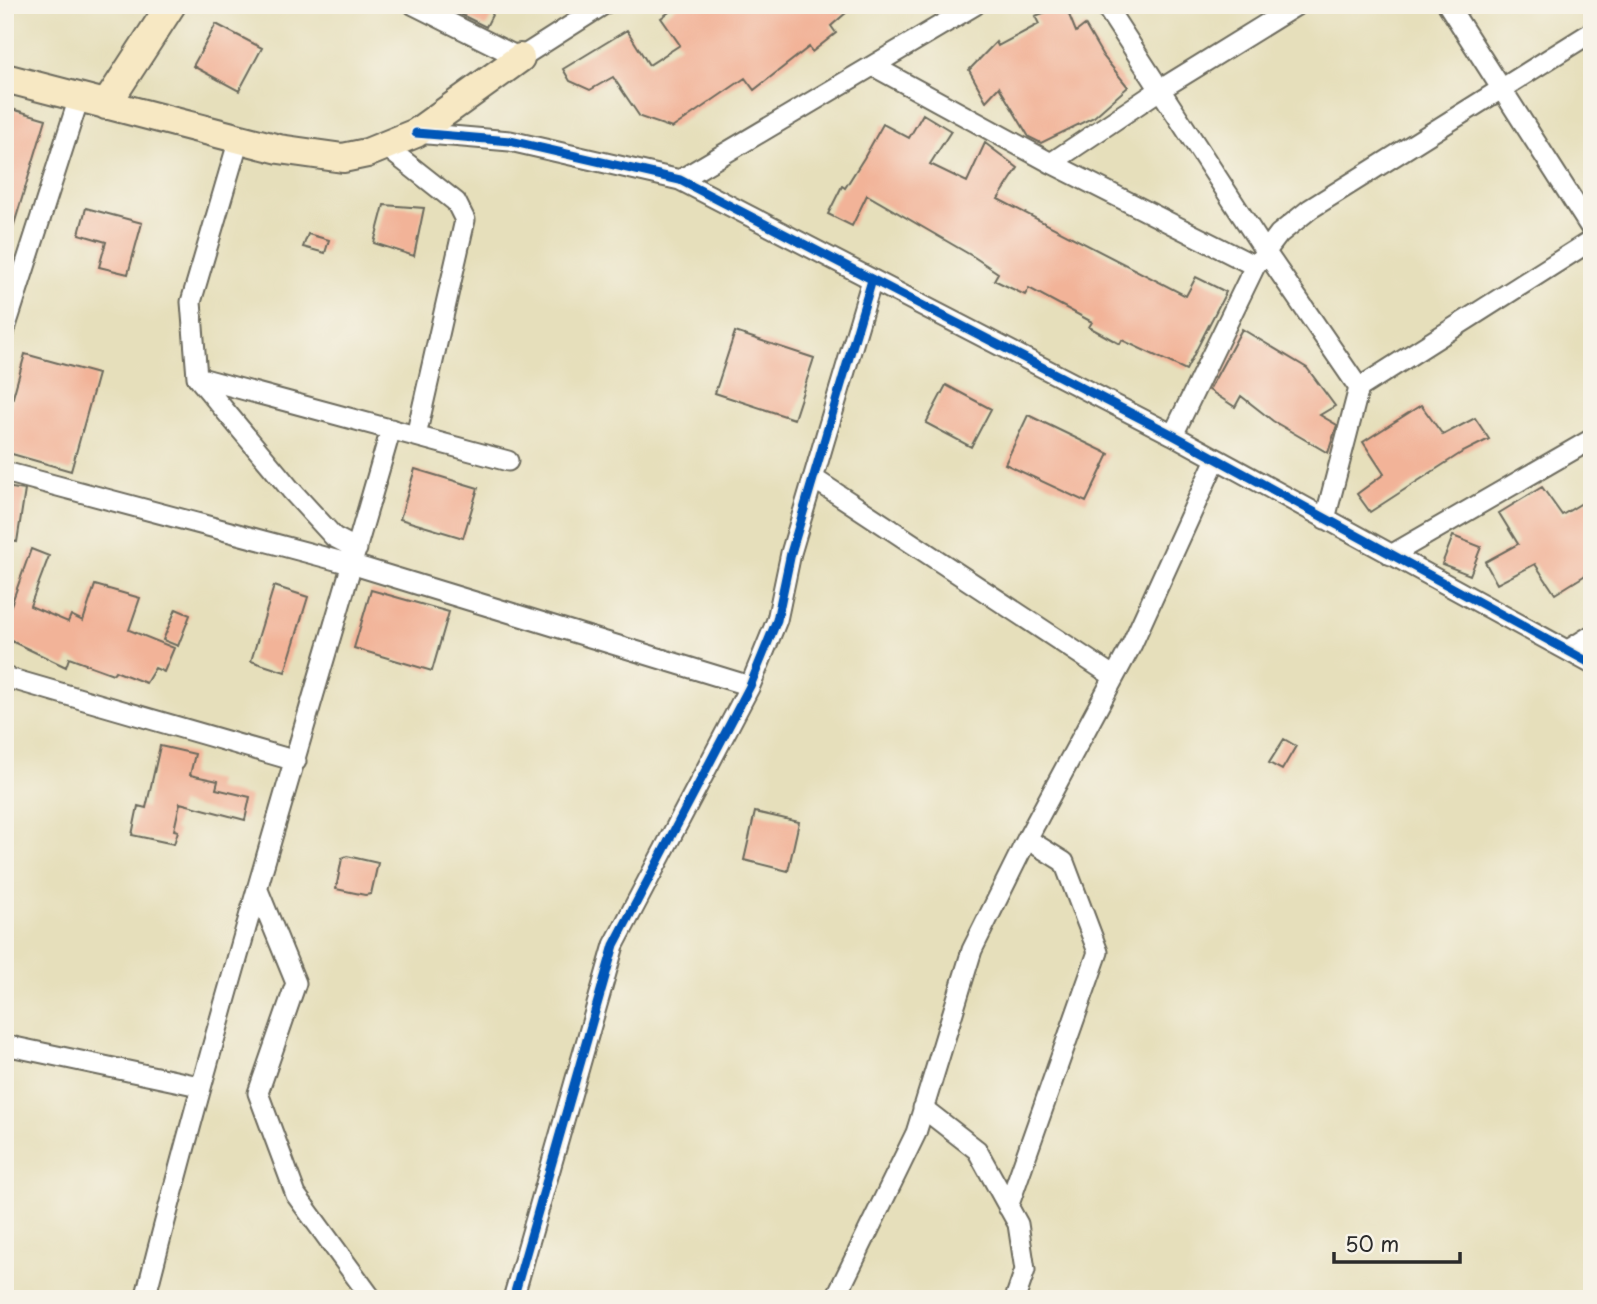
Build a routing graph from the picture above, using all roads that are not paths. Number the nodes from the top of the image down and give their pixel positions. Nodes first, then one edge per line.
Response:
1 (171, 5) edge
2 (414, 5) edge
3 (603, 5) edge
4 (975, 5) edge
5 (1105, 5) edge
6 (1297, 5) edge
7 (1448, 5) edge
8 (1592, 33) edge
9 (520, 58) junction
10 (875, 67) junction
11 (5, 78) edge
12 (1161, 89) junction
13 (1502, 90) junction
14 (79, 98) junction
15 (106, 105) junction
16 (416, 133) junction
17 (239, 139) junction
18 (385, 146) junction
19 (1051, 163) junction
20 (680, 180) junction
21 (1592, 230) edge
22 (1592, 240) edge
23 (1260, 259) junction
24 (872, 280) junction
25 (5, 328) edge
26 (197, 377) junction
27 (1359, 388) junction
28 (391, 429) junction
29 (1173, 435) junction
30 (416, 436) junction
31 (1592, 439) edge
32 (1216, 459) junction
33 (508, 461) dead end
34 (5, 472) edge
35 (813, 478) junction
36 (1325, 519) junction
37 (1391, 555) junction
38 (355, 557) junction
39 (1592, 635) edge
40 (1568, 650) junction
41 (1592, 664) edge
42 (1113, 676) junction
43 (5, 677) edge
44 (750, 686) junction
45 (296, 761) junction
46 (1027, 839) junction
47 (258, 890) junction
48 (5, 1045) edge
49 (199, 1086) junction
50 (923, 1108) junction
51 (1009, 1207) junction
52 (145, 1299) edge
53 (372, 1299) edge
54 (513, 1299) edge
55 (835, 1299) edge
56 (1015, 1299) edge

1 - 15 street
2 - 9 street
3 - 9 street
4 - 10 street
5 - 12 street
6 - 12 street
7 - 13 street
8 - 13 street
9 - 16 street
10 - 19 street
10 - 20 street
11 - 14 street
12 - 19 street
12 - 23 street
13 - 21 street
13 - 23 street
14 - 15 street
14 - 25 street
15 - 17 street
16 - 18 street
16 - 20 street
17 - 18 street
17 - 26 street
18 - 30 street
19 - 23 street
20 - 24 street
22 - 27 street
23 - 27 street
23 - 29 street
24 - 29 street
24 - 35 street
26 - 28 street
26 - 38 street
27 - 36 street
28 - 30 street
28 - 38 street
29 - 32 street
30 - 33 street
31 - 37 street
32 - 36 street
32 - 42 street
34 - 38 street
35 - 42 street
35 - 44 street
36 - 37 street
37 - 40 street
38 - 44 street
38 - 45 street
39 - 40 street
40 - 41 street
42 - 46 street
43 - 45 street
44 - 54 street
45 - 47 street
46 - 50 street
46 - 51 street
47 - 49 street
47 - 53 street
48 - 49 street
49 - 52 street
50 - 51 street
50 - 55 street
51 - 56 street

